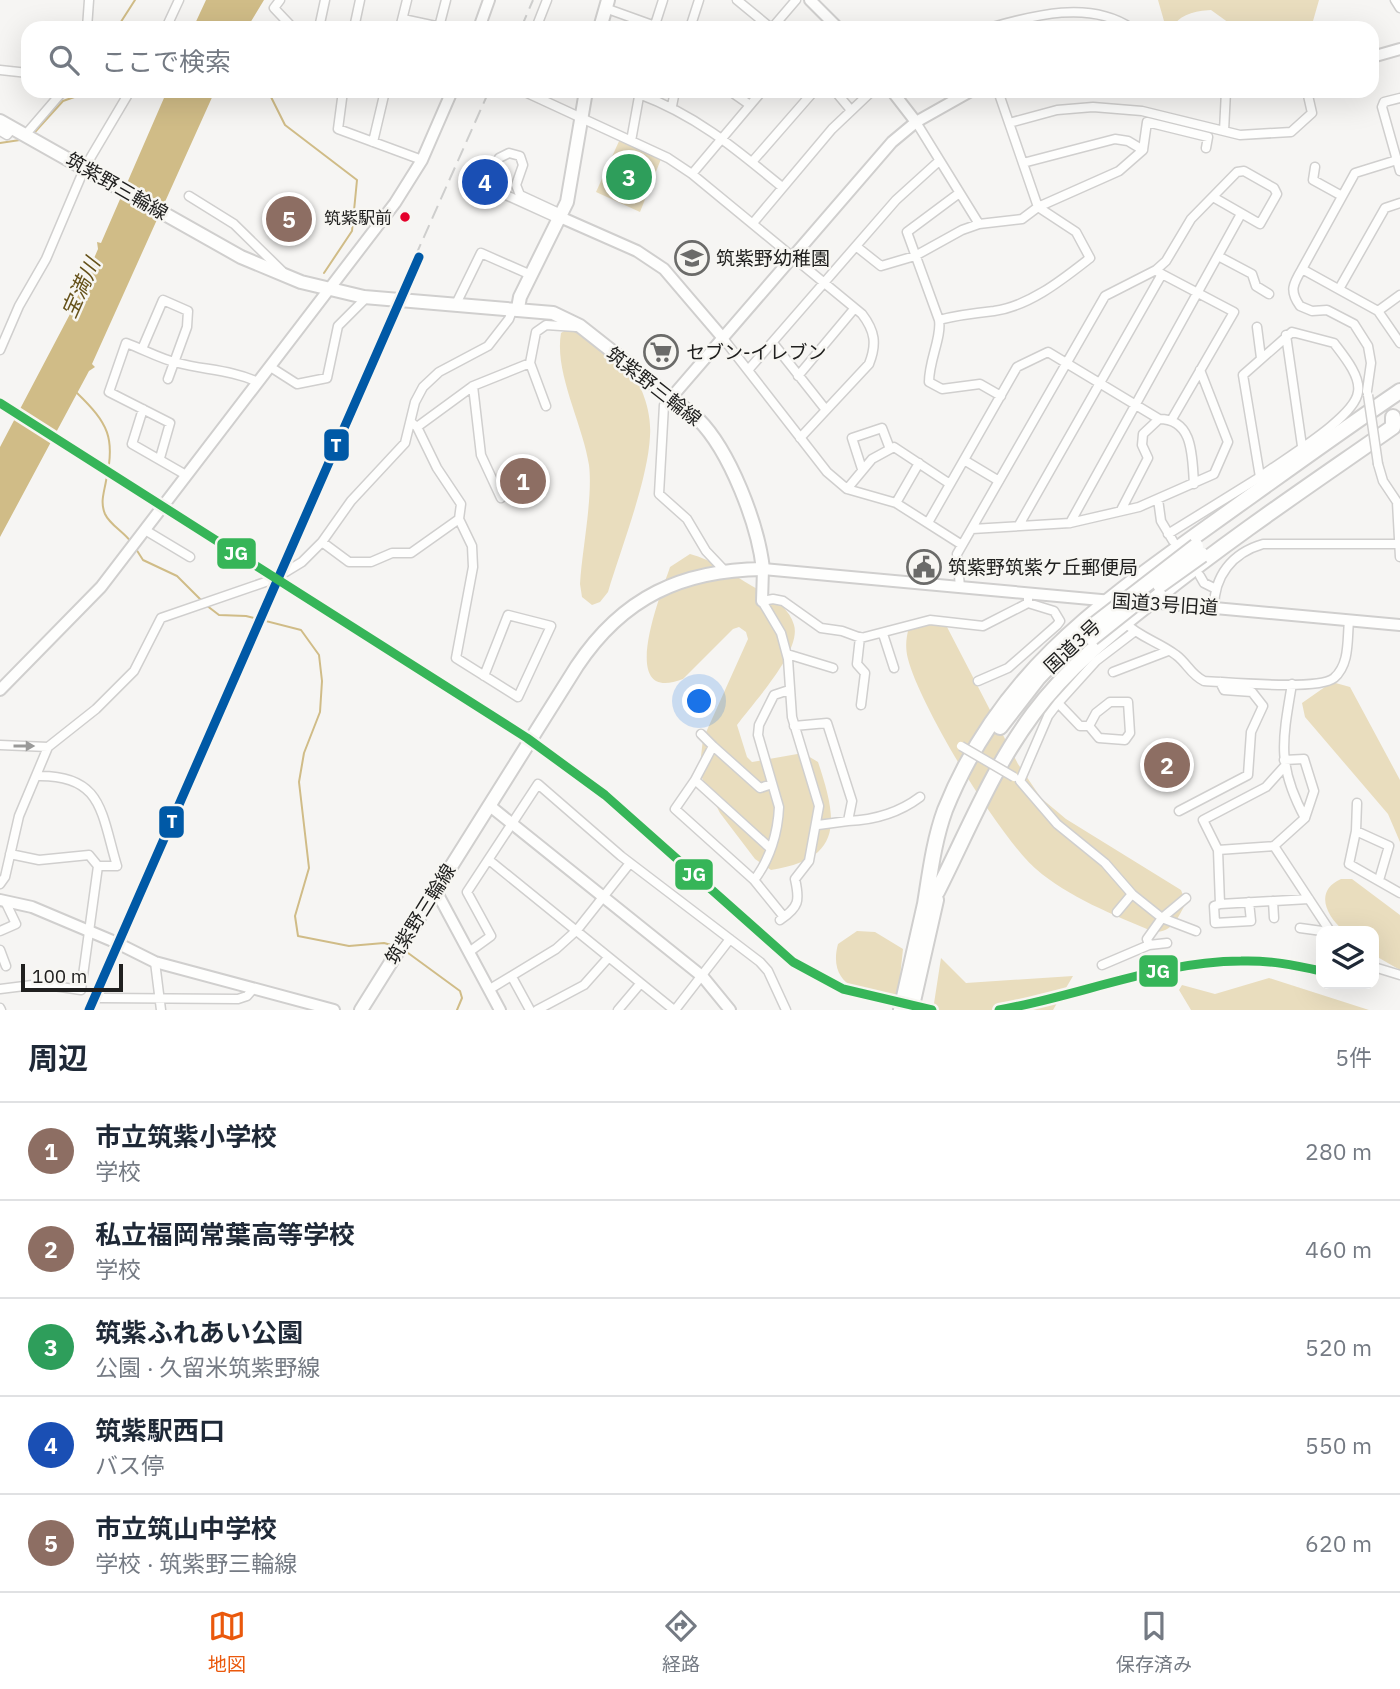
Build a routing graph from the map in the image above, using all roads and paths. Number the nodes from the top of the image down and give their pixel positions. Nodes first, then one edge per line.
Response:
1 (89, 0) edge
2 (179, 0) edge
3 (280, 0) edge
4 (326, 0) edge
5 (360, 0) edge
6 (407, 0) edge
7 (446, 0) edge
8 (488, 0) edge
9 (547, 0) edge
10 (663, 0) edge
11 (699, 0) edge
12 (737, 0) edge
13 (796, 0) edge
14 (810, 0) edge
15 (1395, 0) edge
16 (607, 4) edge
17 (1400, 8) edge
18 (88, 21) edge
19 (169, 21) edge
20 (286, 21) edge
21 (321, 21) edge
22 (356, 21) edge
23 (402, 21) edge
24 (443, 21) edge
25 (481, 21) edge
26 (539, 21) edge
27 (602, 21) edge
28 (642, 21) edge
29 (657, 21) edge
30 (693, 21) edge
31 (762, 21) edge
32 (777, 21) edge
33 (831, 21) edge
34 (1019, 21) edge
35 (1122, 21) edge
36 (1400, 49) edge
37 (1379, 55) edge
38 (0, 71) edge
39 (21, 72) edge
40 (57, 98) edge
41 (124, 98) edge
42 (342, 98) edge
43 (383, 98) edge
44 (449, 98) edge
45 (538, 98) edge
46 (585, 98) edge
47 (639, 98) edge
48 (654, 98) edge
49 (674, 98) edge
50 (740, 98) edge
51 (756, 98) edge
52 (808, 98) edge
53 (841, 98) edge
54 (863, 98) edge
55 (897, 98) edge
56 (959, 98) edge
57 (1000, 98) edge
58 (1226, 98) edge
59 (1309, 98) edge
60 (1400, 98) edge
61 (750, 105) junction
62 (672, 106) junction
63 (850, 109) junction
64 (582, 119) junction
65 (0, 121) edge
66 (916, 122) junction
67 (1009, 122) junction
68 (6, 130) edge
69 (1224, 131) junction
70 (26, 134) junction
71 (723, 137) junction
72 (631, 141) junction
73 (373, 142) junction
74 (1206, 148) dead end
75 (1143, 150) junction
76 (422, 160) junction
77 (1397, 160) junction
78 (939, 161) junction
79 (752, 162) junction
80 (1023, 163) junction
81 (85, 167) junction
82 (1315, 167) dead end
83 (1400, 171) edge
84 (692, 174) junction
85 (782, 187) junction
86 (958, 194) junction
87 (189, 197) dead end
88 (1213, 197) junction
89 (1342, 197) junction
90 (1400, 203) edge
91 (1038, 207) junction
92 (1241, 214) junction
93 (560, 217) junction
94 (753, 223) junction
95 (979, 224) junction
96 (857, 247) junction
97 (915, 256) junction
98 (791, 257) junction
99 (1218, 257) junction
100 (1303, 269) junction
101 (1159, 272) junction
102 (531, 275) junction
103 (287, 277) junction
104 (825, 283) junction
105 (328, 288) junction
106 (1339, 289) junction
107 (1198, 293) junction
108 (1269, 295) dead end
109 (1400, 295) edge
110 (367, 298) junction
111 (455, 306) junction
112 (516, 308) junction
113 (855, 309) junction
114 (1378, 311) junction
115 (939, 320) junction
116 (580, 326) junction
117 (1257, 327) dead end
118 (1286, 335) junction
119 (722, 337) junction
120 (773, 343) junction
121 (1400, 343) edge
122 (142, 349) junction
123 (0, 350) edge
124 (1261, 358) junction
125 (174, 362) junction
126 (530, 363) junction
127 (1066, 363) junction
128 (272, 368) dead end
129 (749, 369) junction
130 (1200, 370) junction
131 (798, 376) junction
132 (168, 379) dead end
133 (258, 382) junction
134 (1101, 383) junction
135 (473, 386) junction
136 (1365, 393) junction
137 (1001, 396) junction
138 (670, 398) junction
139 (1134, 403) junction
140 (1398, 404) edge
141 (546, 406) dead end
142 (143, 409) junction
143 (826, 410) junction
144 (1159, 419) junction
145 (1172, 419) junction
146 (414, 424) junction
147 (800, 438) junction
148 (1302, 446) junction
149 (890, 449) junction
150 (160, 458) junction
151 (964, 460) junction
152 (919, 463) junction
153 (862, 469) junction
154 (186, 475) junction
155 (1260, 477) junction
156 (999, 481) junction
157 (950, 484) junction
158 (1194, 484) junction
159 (847, 489) junction
160 (501, 498) dead end
161 (1158, 499) junction
162 (896, 503) junction
163 (1121, 510) junction
164 (459, 519) junction
165 (929, 521) junction
166 (1070, 523) junction
167 (1019, 525) junction
168 (972, 529) junction
169 (145, 530) junction
170 (322, 542) junction
171 (1398, 544) edge
172 (962, 545) junction
173 (190, 557) dead end
174 (1400, 557) edge
175 (762, 569) junction
176 (724, 570) junction
177 (1200, 576) dead end
178 (960, 587) junction
179 (1214, 588) junction
180 (1070, 596) junction
181 (1028, 598) junction
182 (1109, 600) junction
183 (762, 601) junction
184 (1150, 602) junction
185 (1214, 608) junction
186 (1349, 621) junction
187 (1400, 625) edge
188 (1129, 627) junction
189 (1087, 630) junction
190 (883, 634) junction
191 (860, 637) junction
192 (1168, 651) junction
193 (787, 654) junction
194 (832, 667) dead end
195 (894, 668) dead end
196 (1113, 672) dead end
197 (484, 677) junction
198 (978, 681) dead end
199 (1220, 682) junction
200 (1292, 684) junction
201 (0, 690) edge
202 (789, 690) junction
203 (1058, 703) junction
204 (861, 705) dead end
205 (794, 726) junction
206 (1089, 726) junction
207 (701, 734) dead end
208 (0, 745) edge
209 (713, 746) junction
210 (961, 746) dead end
211 (48, 747) junction
212 (1284, 763) junction
213 (36, 776) junction
214 (1017, 779) junction
215 (695, 780) junction
216 (772, 784) junction
217 (920, 797) dead end
218 (1357, 803) dead end
219 (490, 806) junction
220 (1179, 811) dead end
221 (1305, 818) junction
222 (848, 821) junction
223 (512, 823) junction
224 (818, 825) junction
225 (1356, 831) junction
226 (1274, 845) junction
227 (770, 848) junction
228 (1218, 850) junction
229 (10, 854) junction
230 (489, 860) junction
231 (630, 863) junction
232 (98, 866) junction
233 (754, 880) junction
234 (1379, 880) junction
235 (0, 884) edge
236 (435, 889) junction
237 (937, 892) junction
238 (1400, 892) edge
239 (1132, 894) junction
240 (602, 895) junction
241 (1185, 898) dead end
242 (1309, 899) junction
243 (3, 900) edge
244 (1273, 901) junction
245 (1249, 902) junction
246 (1220, 904) junction
247 (1117, 912) dead end
248 (1163, 918) junction
249 (1274, 918) dead end
250 (1327, 926) edge
251 (1300, 928) dead end
252 (577, 930) junction
253 (1316, 930) edge
254 (0, 931) edge
255 (89, 931) junction
256 (1196, 931) dead end
257 (730, 939) junction
258 (1167, 943) dead end
259 (1149, 945) junction
260 (0, 950) edge
261 (469, 952) junction
262 (608, 958) junction
263 (155, 962) junction
264 (1102, 965) dead end
265 (6, 966) dead end
266 (1379, 969) edge
267 (1400, 975) edge
268 (512, 977) junction
269 (703, 977) junction
270 (640, 984) junction
271 (0, 989) edge
272 (253, 989) junction
273 (490, 989) junction
274 (161, 997) junction
275 (100, 998) dead end
276 (161, 1010) edge
277 (334, 1010) edge
278 (361, 1010) edge
279 (500, 1010) edge
280 (530, 1010) edge
281 (537, 1010) edge
282 (618, 1010) edge
283 (675, 1010) edge
284 (730, 1010) edge
285 (786, 1010) edge
286 (901, 1010) edge
287 (911, 1010) edge

1 - 18 street
2 - 19 street
3 - 20 street
4 - 21 street
5 - 22 street
6 - 23 street
7 - 24 street
8 - 25 street
9 - 26 street
10 - 29 street
11 - 30 street
12 - 31 street
13 - 32 street
14 - 33 street
15 - 17 street
16 - 27 main road
16 - 28 street
34 - 35 street
36 - 37 street
38 - 39 street
40 - 70 street
41 - 81 street
42 - 73 street
43 - 73 street
44 - 76 street
45 - 64 street
46 - 64 main road
47 - 72 street
48 - 62 street
49 - 62 street
50 - 61 street
51 - 61 street
52 - 79 street
53 - 63 street
54 - 63 street
55 - 66 street
56 - 66 street
57 - 67 street
58 - 69 street
59 - 69 street
60 - 77 street
61 - 71 street
62 - 71 street
63 - 85 street
64 - 72 street
64 - 93 main road
65 - 68 main road, 筑紫野三輪線
66 - 78 street
66 - 98 street
67 - 69 street
67 - 80 street
68 - 70 main road, 筑紫野三輪線
70 - 81 main road, 筑紫野三輪線
71 - 79 street
71 - 84 street
72 - 84 street
73 - 76 street
74 - 75 street
75 - 80 street
75 - 91 street
76 - 105 street
77 - 83 street
77 - 89 street
78 - 86 street
78 - 96 street
79 - 85 street
80 - 91 street
81 - 103 main road, 筑紫野三輪線
81 - 123 street
82 - 89 street
84 - 94 street
85 - 94 street
86 - 95 street
86 - 97 street
87 - 103 street
88 - 92 street
88 - 92 street
88 - 101 street
89 - 100 street
90 - 106 street
91 - 95 street
91 - 115 street
92 - 99 street
93 - 93 street
93 - 102 main road
93 - 119 street
94 - 98 street
95 - 97 street
96 - 97 street
96 - 104 street
97 - 115 street
98 - 104 street
98 - 119 street
99 - 107 street
99 - 108 street
100 - 106 street
100 - 136 street
101 - 107 street
101 - 127 street
101 - 134 street
102 - 111 street
102 - 112 main road
103 - 105 main road, 筑紫野三輪線
104 - 113 street
104 - 120 street
105 - 110 main road, 筑紫野三輪線
105 - 133 street
106 - 114 street
107 - 130 street
107 - 139 street
109 - 114 street
110 - 111 main road, 筑紫野三輪線
110 - 128 street
111 - 112 main road, 筑紫野三輪線
112 - 116 main road, 筑紫野三輪線
112 - 146 street
113 - 131 street
113 - 143 street
114 - 121 street
115 - 137 street
116 - 126 street
116 - 138 main road, 筑紫野三輪線
117 - 124 street
118 - 124 street
118 - 136 street
118 - 148 street
119 - 129 street
119 - 138 street
120 - 129 street
120 - 131 street
122 - 125 street
122 - 125 street
122 - 142 street
124 - 155 street
125 - 132 street
125 - 133 street
126 - 135 street
126 - 141 street
127 - 134 street
127 - 137 street
127 - 156 street
129 - 147 street
130 - 145 street
130 - 158 street
131 - 143 street
133 - 154 street
134 - 139 street
134 - 167 street
135 - 146 street
135 - 160 street
136 - 148 street
136 - 171 street, bridge
137 - 151 street
138 - 175 main road, 筑紫野三輪線
138 - 176 street
139 - 144 street
139 - 166 street
140 - 182 highway
140 - 184 highway
140 - 189 highway, 国道3号, bridge
142 - 150 street
142 - 150 street
143 - 147 street
144 - 145 street
144 - 163 street
145 - 158 street
146 - 164 street
146 - 170 street
147 - 159 street
148 - 155 street
149 - 152 street
149 - 153 street
149 - 153 street
150 - 154 street
151 - 156 street
151 - 157 street
152 - 157 street
152 - 162 street
153 - 159 street
154 - 169 street
155 - 161 street
156 - 168 street
157 - 165 street
158 - 161 street
159 - 162 street
161 - 163 street
162 - 165 street
163 - 166 street
164 - 170 street
164 - 197 street
165 - 172 street
166 - 167 street
167 - 168 street
168 - 172 street
169 - 173 street
169 - 201 street
170 - 211 street
171 - 174 street
171 - 179 street
172 - 178 street
175 - 176 main road, 筑紫野三輪線
175 - 178 street, 国道3号旧道
175 - 183 street
176 - 219 main road, 筑紫野三輪線
177 - 179 street
178 - 181 street, 国道3号旧道
179 - 185 street
180 - 181 street, 国道3号旧道
180 - 182 street, 国道3号旧道
180 - 189 street
181 - 190 street
181 - 198 street
182 - 184 street, 国道3号旧道
182 - 189 highway
183 - 191 street
183 - 193 street
184 - 185 street, 国道3号旧道
184 - 188 highway
185 - 186 street, 国道3号旧道
186 - 187 street, 国道3号旧道
186 - 200 street
188 - 192 street
188 - 203 street
188 - 237 highway
189 - 237 highway, 国道3号
189 - 286 highway, 国道3号
190 - 191 street
190 - 195 street
191 - 204 street
192 - 196 street
192 - 199 street
193 - 194 street
193 - 202 street
197 - 197 street
199 - 200 street
199 - 220 street
200 - 212 street
202 - 205 street
202 - 216 street
203 - 206 street
203 - 214 street
205 - 222 street
205 - 224 street
206 - 206 street
207 - 209 street
208 -> 211 street
209 - 215 street
209 - 216 street
210 - 214 street, bridge
211 - 213 street
212 - 221 street
212 - 221 street
212 - 228 street
213 - 229 street
213 - 232 street
214 - 239 street
215 - 227 street
215 - 233 street
216 - 227 street
217 - 222 street
218 - 225 street
219 - 223 street
219 - 236 main road, 筑紫野三輪線
221 - 226 street
222 - 224 street
223 - 230 street
223 - 231 street
223 - 240 street
224 - 233 street
225 - 234 street
225 - 234 street
226 - 228 street
226 - 242 street
227 - 233 street
228 - 246 street
229 - 232 street
229 - 235 street
230 - 252 street
230 - 261 street
231 - 240 street
231 - 257 street
232 - 255 street
234 - 238 street
236 - 261 street
236 - 278 main road, 筑紫野三輪線
237 - 287 highway, 国道3号
239 - 247 street
239 - 248 street
240 - 252 street
240 - 269 street
241 - 248 street
242 - 244 street
242 - 250 street
243 - 254 street
243 - 255 street
244 - 245 street
244 - 249 street
245 - 246 street
245 - 246 street
248 - 256 street
248 - 259 street
251 - 253 street
252 - 262 street
252 - 268 street
255 - 263 street
255 - 271 street
257 - 269 street
257 - 285 street
258 - 259 street
259 - 264 street
260 - 265 street
261 - 273 street
262 - 270 street
262 - 281 street
263 - 272 street
263 - 274 street
266 - 267 street
268 - 273 street
268 - 280 street
269 - 283 street
269 - 284 street
270 - 282 street
270 - 283 street
272 - 274 street
272 - 277 street
273 - 279 street
274 - 275 street
274 - 276 street

